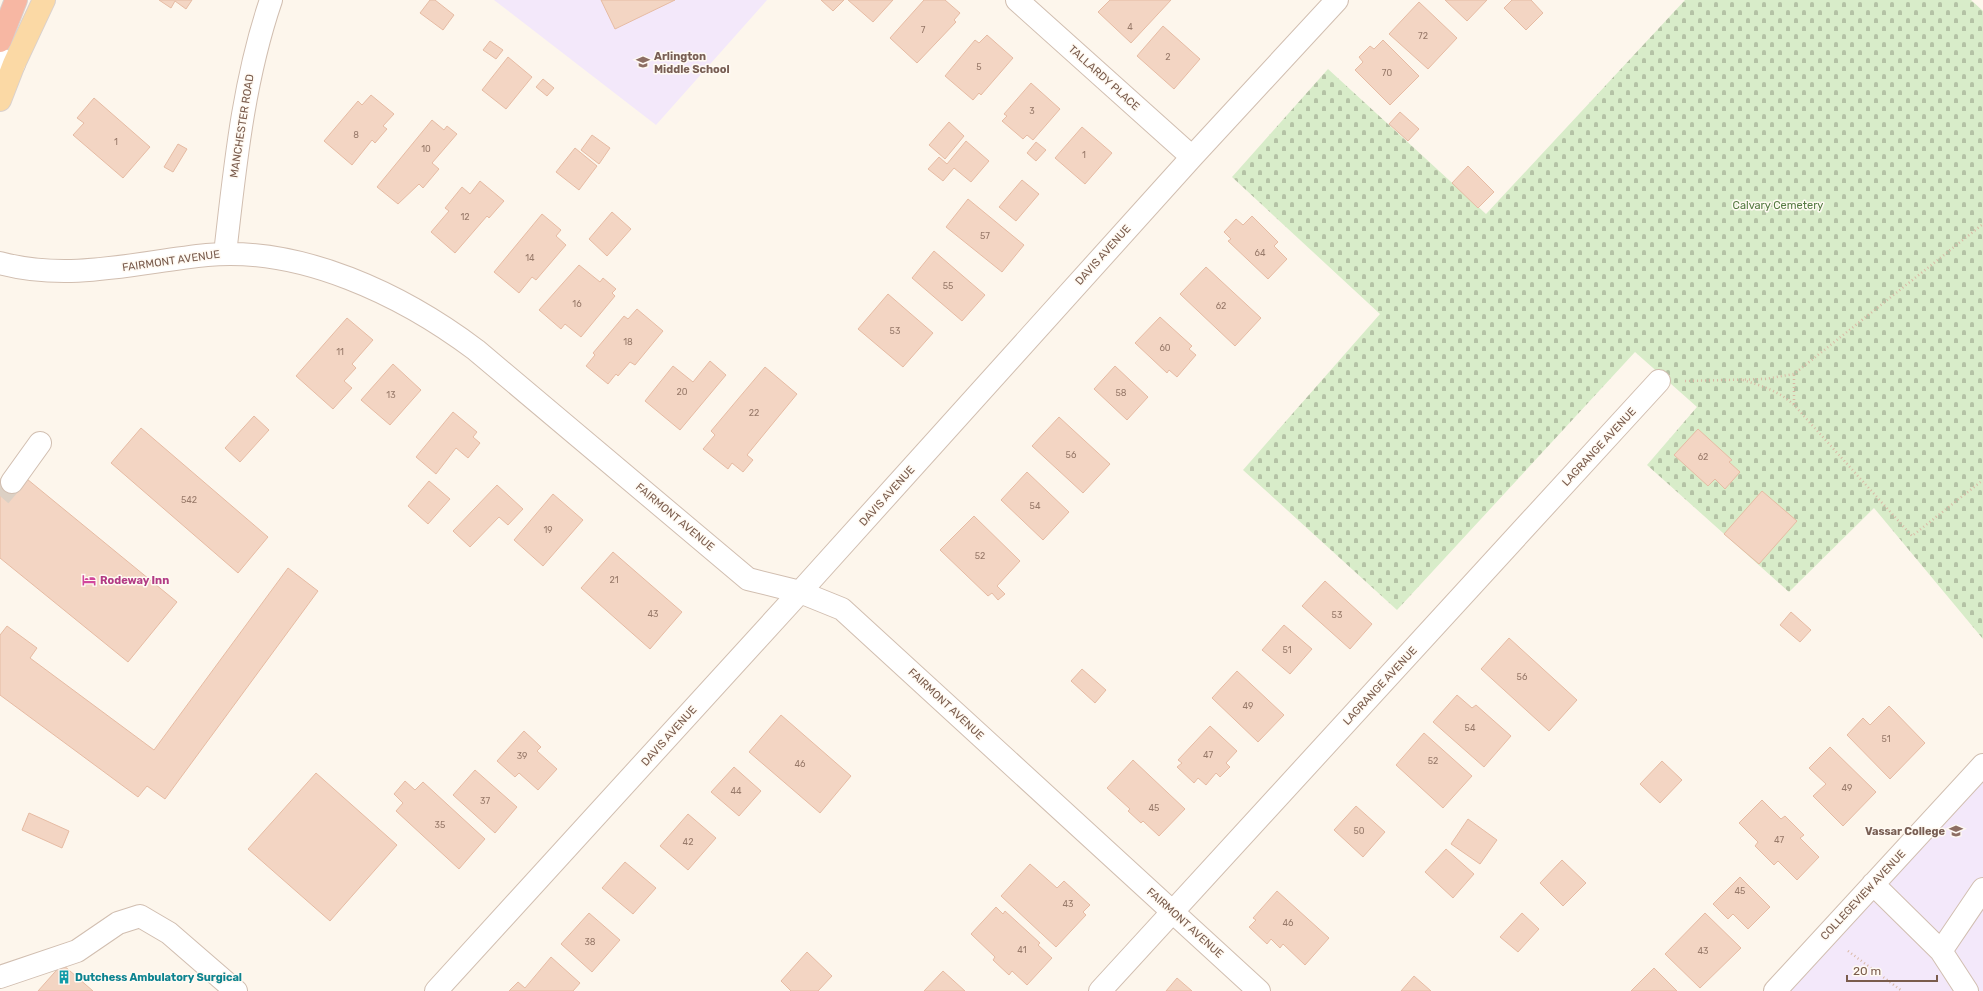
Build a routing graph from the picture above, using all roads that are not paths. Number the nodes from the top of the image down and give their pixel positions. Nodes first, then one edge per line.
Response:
1 (16, 0) edge
2 (44, 0) edge
3 (271, 0) edge
4 (1017, 0) edge
5 (1337, 0) edge
6 (0, 41) edge
7 (7, 61) edge
8 (0, 100) edge
9 (1192, 157) junction
10 (225, 254) junction
11 (0, 263) edge
12 (1659, 381) road end
13 (40, 442) dead end
14 (12, 482) tunnel mouth
15 (800, 592) junction
16 (1983, 765) edge
17 (1873, 884) junction
18 (1983, 889) edge
19 (1173, 912) junction
20 (1941, 951) junction
21 (0, 977) edge
22 (1962, 983) edge
23 (236, 991) edge
24 (436, 991) edge
25 (1100, 991) edge
26 (1260, 991) edge
27 (1775, 991) edge

1 - 6 highway
2 - 7 main road
3 - 10 street, MANCHESTER ROAD
4 - 9 street, TALLARDY PLACE
5 - 9 street, DAVIS AVENUE
7 - 8 main road
9 - 15 street, DAVIS AVENUE
10 - 11 street, FAIRMONT AVENUE
10 - 15 street, FAIRMONT AVENUE
12 - 19 street, LAGRANGE AVENUE
13 - 14 street
15 - 19 street, FAIRMONT AVENUE
15 - 24 street, DAVIS AVENUE
16 - 17 street, COLLEGEVIEW AVENUE
17 - 20 street
17 - 27 street, COLLEGEVIEW AVENUE
18 - 20 street
19 - 25 street, LAGRANGE AVENUE
19 - 26 street, FAIRMONT AVENUE
20 - 22 street
21 - 23 street

